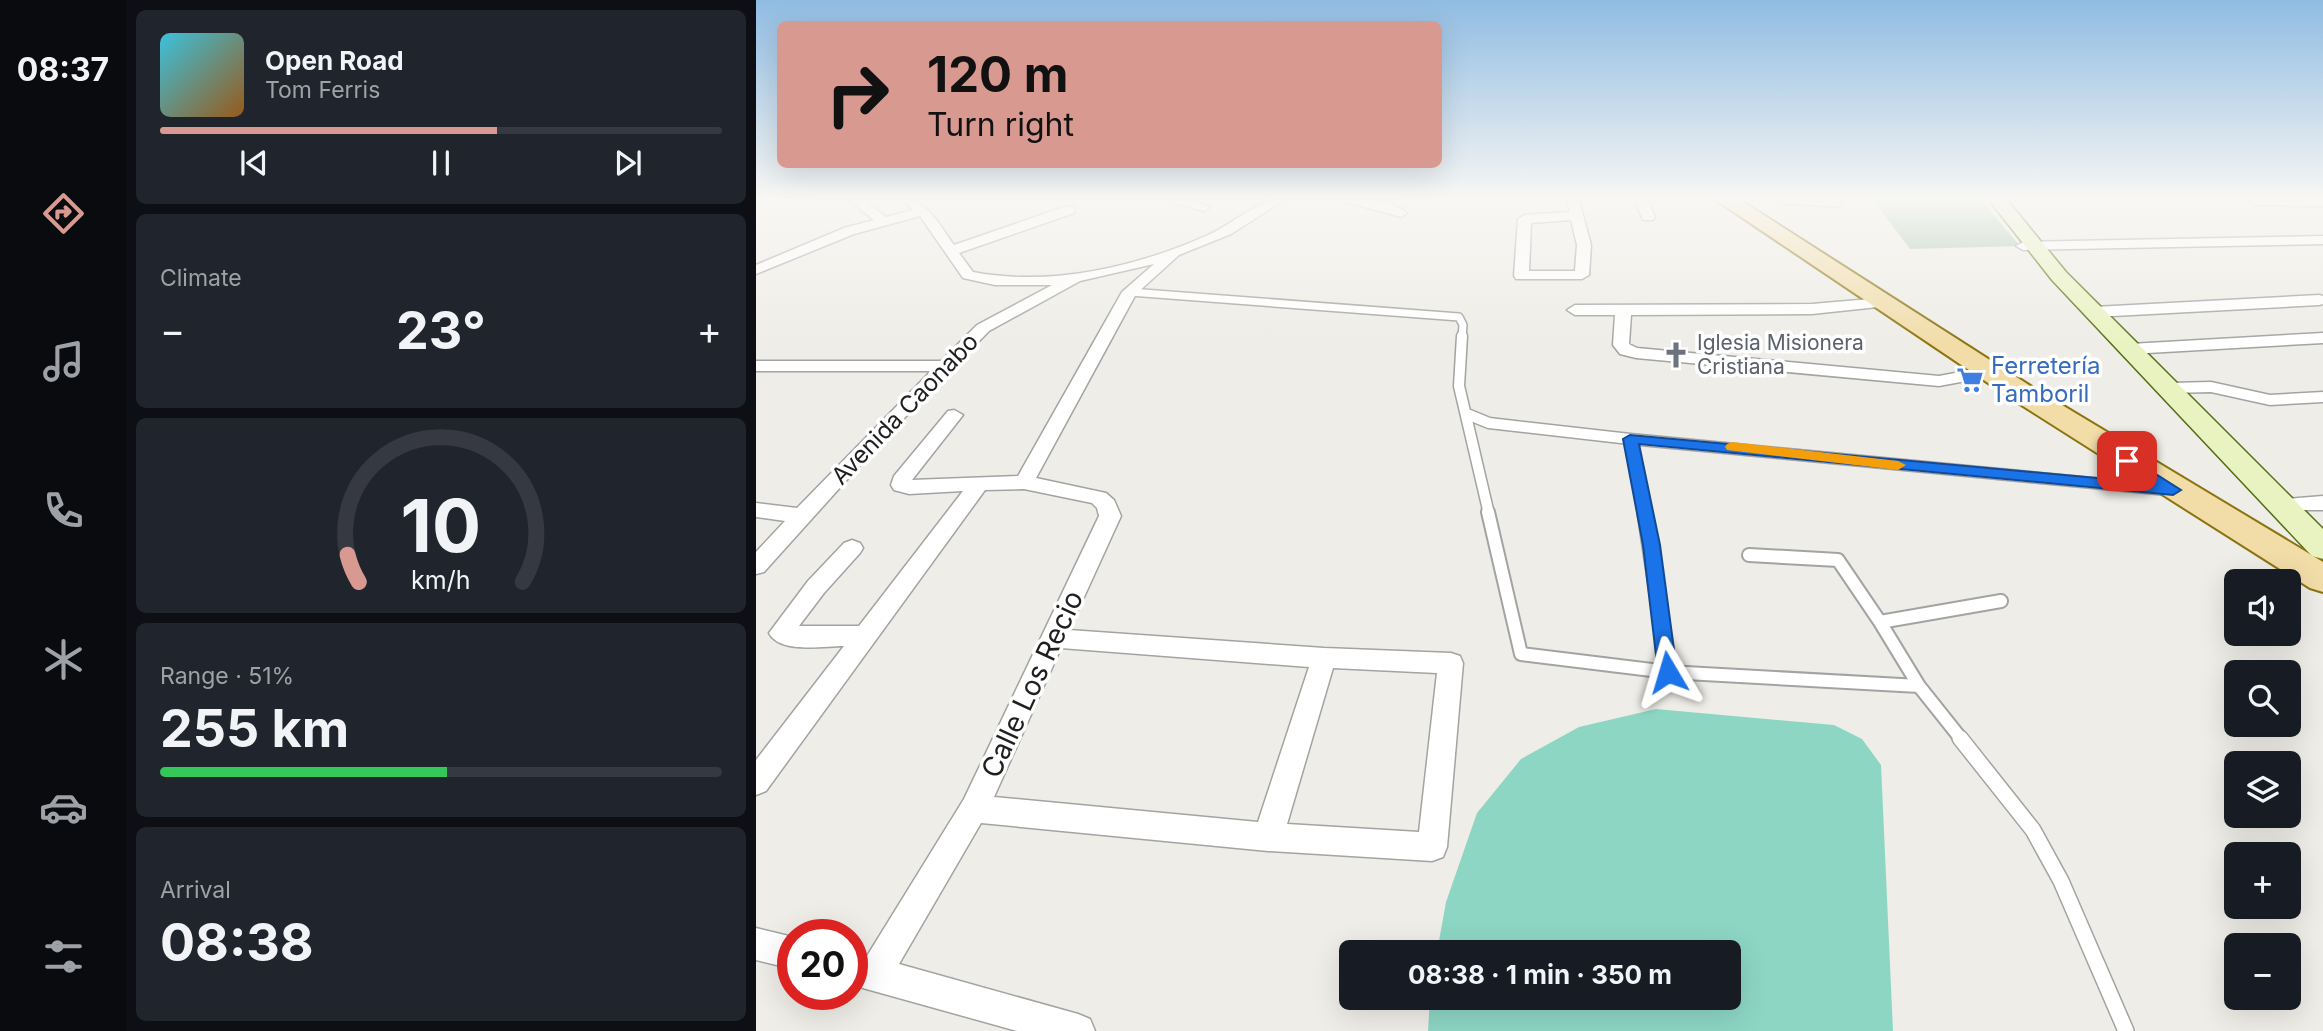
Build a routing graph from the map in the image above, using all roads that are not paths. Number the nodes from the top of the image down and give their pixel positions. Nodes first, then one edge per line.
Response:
1 (806, 248) edge
2 (949, 248) edge
3 (959, 248) edge
4 (1186, 248) edge
5 (1523, 248) edge
6 (1584, 248) edge
7 (1799, 248) edge
8 (2031, 248) edge
9 (951, 251) junction
10 (1178, 251) junction
11 (756, 270) edge
12 (1074, 279) junction
13 (1130, 292) junction
14 (2319, 300) dead end
15 (1882, 303) junction
16 (1575, 310) dead end
17 (1623, 310) junction
18 (2094, 312) junction
19 (2323, 338) edge
20 (2130, 349) junction
21 (756, 366) edge
22 (944, 366) junction
23 (1987, 372) junction
24 (2169, 388) junction
25 (2323, 397) edge
26 (1467, 414) junction
27 (954, 415) dead end
28 (1630, 439) junction
29 (1024, 482) junction
30 (979, 484) junction
31 (2173, 490) junction
32 (2323, 503) edge
33 (2282, 505) junction
34 (756, 510) edge
35 (803, 516) junction
36 (852, 548) dead end
37 (2323, 548) edge
38 (1749, 555) dead end
39 (756, 566) edge
40 (2323, 579) edge
41 (2001, 601) dead end
42 (1880, 622) junction
43 (865, 636) junction
44 (1052, 638) junction
45 (1324, 658) junction
46 (1668, 672) junction
47 (1919, 686) junction
48 (756, 782) edge
49 (974, 809) junction
50 (1268, 837) junction
51 (756, 944) edge
52 (777, 949) edge
53 (868, 965) edge
54 (868, 972) edge
55 (1078, 1031) edge
56 (2126, 1031) edge

1 - 11 street
2 - 9 street
3 - 9 street
4 - 10 street
5 - 6 street
7 - 15 main road
8 - 18 street
9 - 12 street
10 - 12 street
10 - 13 street
12 - 22 street, Avenida Caonabo
13 - 26 lane
13 - 29 street
14 - 18 street
15 - 17 street
15 - 23 main road
16 - 17 street
17 - 23 street
18 - 20 street
19 - 20 street
20 - 24 street
21 - 22 street
22 - 35 street, Avenida Caonabo
23 - 31 main road
24 - 25 street
24 - 33 street
26 - 28 lane
26 - 46 lane
27 - 30 street, Calle Los Recio
28 - 31 lane
28 - 46 lane
29 - 30 street, Calle Los Recio
29 - 44 street, Calle Los Recio
30 - 43 street
31 - 40 main road
32 - 33 street
33 - 37 street
34 - 35 street
35 - 39 street, Avenida Caonabo
36 - 43 street
38 - 42 lane
41 - 42 lane
42 - 47 lane
43 - 48 street
44 - 45 street
44 - 49 street, Calle Los Recio
45 - 50 street
45 - 50 street
46 - 47 lane
47 - 56 lane
49 - 50 street
49 - 53 street, Calle Los Recio
51 - 52 street
54 - 55 street

